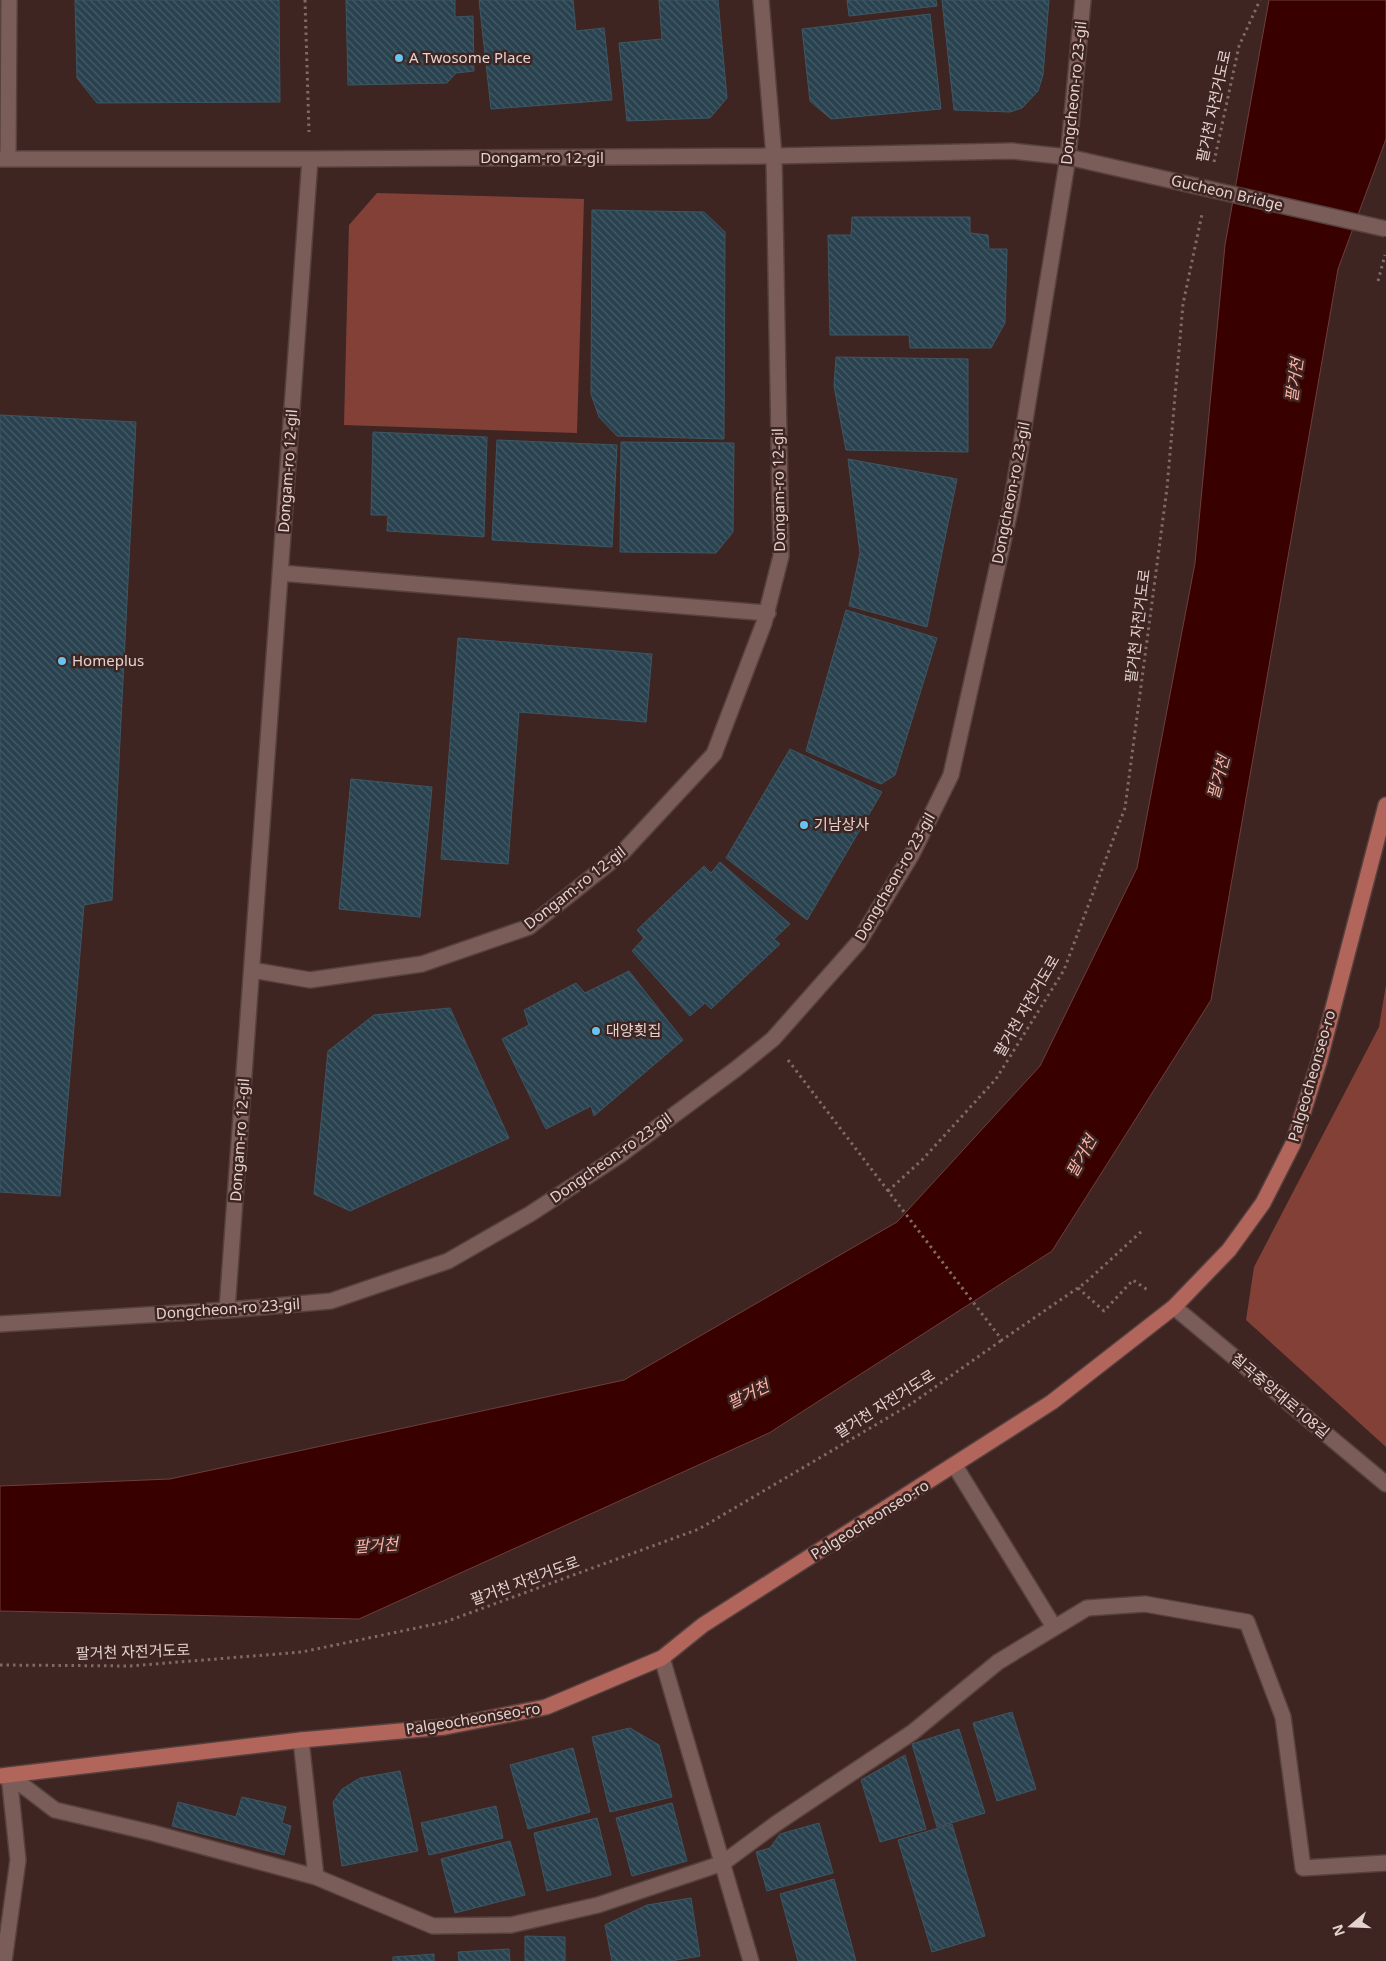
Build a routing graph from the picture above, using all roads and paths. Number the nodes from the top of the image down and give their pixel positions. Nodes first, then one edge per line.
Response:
1 (9, 0) edge
2 (305, 0) edge
3 (761, 0) edge
4 (1083, 0) edge
5 (1260, 0) edge
6 (774, 156) junction
7 (1068, 157) junction
8 (4, 159) edge
9 (310, 159) junction
10 (1212, 170) dead end
11 (1204, 209) dead end
12 (1386, 229) edge
13 (1386, 250) edge
14 (1378, 281) dead end
15 (280, 573) junction
16 (768, 613) junction
17 (1386, 805) edge
18 (252, 970) junction
19 (773, 1039) junction
20 (888, 1191) junction
21 (1143, 1230) dead end
22 (1078, 1288) junction
23 (1149, 1291) dead end
24 (1174, 1307) junction
25 (227, 1310) junction
26 (0, 1324) edge
27 (1002, 1340) junction
28 (954, 1466) junction
29 (1386, 1484) edge
30 (1054, 1627) junction
31 (662, 1658) junction
32 (0, 1665) edge
33 (301, 1740) junction
34 (4, 1776) edge
35 (723, 1863) junction
36 (1386, 1863) edge
37 (316, 1877) junction
38 (0, 1960) edge
39 (5, 1961) edge
40 (750, 1961) edge

1 - 8 street
2 - 9 path
3 - 6 street, Dongam-ro 12-gil
4 - 7 street, Dongcheon-ro 23-gil
5 - 10 path, 팔거천 자전거도로
6 - 7 street, Dongam-ro 12-gil
6 - 9 street, Dongam-ro 12-gil
6 - 16 street, Dongam-ro 12-gil
7 - 12 street, Gucheon Bridge, bridge
7 - 19 street, Dongcheon-ro 23-gil
8 - 9 street, Dongam-ro 12-gil
9 - 15 street, Dongam-ro 12-gil
11 - 20 path, 팔거천 자전거도로
13 - 14 path
15 - 16 street
15 - 18 street, Dongam-ro 12-gil
16 - 18 street, Dongam-ro 12-gil
17 - 24 main road, Palgeocheonseo-ro
18 - 25 street, Dongam-ro 12-gil
19 - 20 path
19 - 25 street, Dongcheon-ro 23-gil
20 - 27 path
21 - 22 path, 팔거천 자전거도로
22 - 23 path
22 - 27 path, 팔거천 자전거도로
24 - 28 main road, Palgeocheonseo-ro
24 - 29 street, 칠곡중앙대로108길
25 - 26 street, Dongcheon-ro 23-gil
27 - 32 path, 팔거천 자전거도로
28 - 30 street
28 - 31 main road, Palgeocheonseo-ro
30 - 35 street
30 - 36 street
31 - 33 main road, Palgeocheonseo-ro
31 - 35 street
33 - 34 main road, Palgeocheonseo-ro
33 - 37 street
34 - 37 street
34 - 39 street
35 - 37 street
35 - 40 street
38 - 39 street

